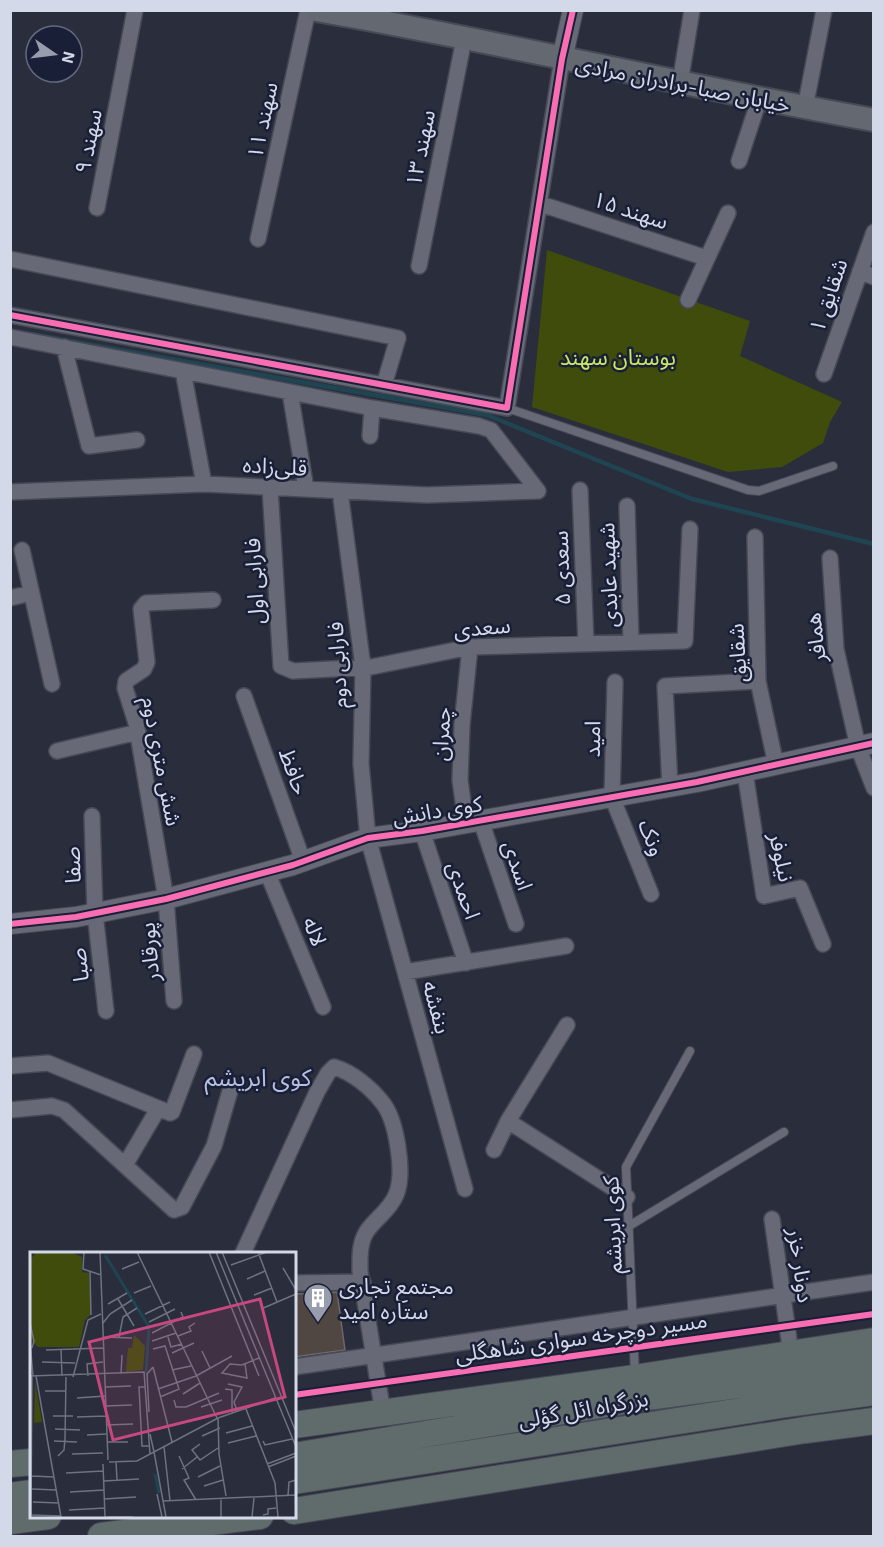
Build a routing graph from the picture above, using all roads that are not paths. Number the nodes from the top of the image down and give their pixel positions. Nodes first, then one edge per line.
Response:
1 (135, 10) edge
2 (308, 10) edge
3 (316, 10) edge
4 (573, 10) edge
5 (692, 10) edge
6 (825, 10) edge
7 (390, 17) edge
8 (464, 39) junction
9 (562, 59) junction
10 (680, 83) junction
11 (759, 100) junction
12 (805, 108) junction
13 (873, 120) edge
14 (739, 161) dead end
15 (541, 204) junction
16 (97, 208) dead end
17 (728, 213) dead end
18 (873, 232) edge
19 (258, 239) dead end
20 (706, 258) junction
21 (10, 259) edge
22 (419, 266) dead end
23 (867, 274) edge
24 (688, 300) dead end
25 (10, 315) edge
26 (10, 337) edge
27 (64, 347) junction
28 (183, 371) junction
29 (824, 374) dead end
30 (384, 385) junction
31 (290, 392) junction
32 (372, 408) junction
33 (507, 408) junction
34 (370, 436) dead end
35 (137, 440) dead end
36 (832, 466) dead end
37 (204, 484) junction
38 (270, 488) junction
39 (306, 489) junction
40 (580, 490) dead end
41 (340, 491) junction
42 (10, 492) edge
43 (627, 506) dead end
44 (690, 529) dead end
45 (755, 537) dead end
46 (22, 550) dead end
47 (830, 558) dead end
48 (31, 593) junction
49 (10, 598) edge
50 (213, 600) dead end
51 (631, 642) junction
52 (586, 644) junction
53 (470, 646) junction
54 (363, 667) junction
55 (285, 669) joint
56 (758, 681) junction
57 (615, 682) dead end
58 (52, 684) dead end
59 (244, 696) dead end
60 (138, 732) junction
61 (866, 745) edge
62 (57, 751) dead end
63 (776, 765) junction
64 (745, 772) junction
65 (670, 787) junction
66 (873, 788) edge
67 (612, 798) junction
68 (92, 816) dead end
69 (474, 822) junction
70 (422, 831) junction
71 (368, 838) junction
72 (303, 861) junction
73 (267, 872) junction
74 (651, 894) dead end
75 (166, 899) junction
76 (95, 913) junction
77 (10, 924) edge
78 (516, 924) dead end
79 (824, 944) dead end
80 (566, 946) dead end
81 (466, 963) junction
82 (405, 972) junction
83 (174, 1001) dead end
84 (323, 1007) dead end
85 (106, 1011) dead end
86 (567, 1025) dead end
87 (690, 1051) dead end
88 (194, 1054) dead end
89 (10, 1066) edge
90 (230, 1091) dead end
91 (158, 1109) junction
92 (10, 1110) edge
93 (508, 1121) junction
94 (784, 1132) dead end
95 (494, 1150) dead end
96 (125, 1165) junction
97 (465, 1189) dead end
98 (627, 1197) junction
99 (772, 1219) dead end
100 (629, 1226) junction
101 (243, 1252) edge
102 (363, 1282) junction
103 (873, 1282) edge
104 (296, 1283) edge
105 (784, 1294) junction
106 (633, 1317) junction
107 (873, 1341) edge
108 (791, 1354) junction
109 (374, 1355) junction
110 (296, 1367) edge
111 (873, 1367) edge
112 (635, 1378) junction
113 (873, 1392) edge
114 (383, 1413) junction
115 (873, 1421) edge
116 (296, 1425) edge
117 (296, 1456) edge
118 (10, 1459) edge
119 (30, 1462) edge
120 (11, 1464) edge
121 (296, 1481) edge
122 (30, 1493) edge
123 (10, 1496) edge
124 (296, 1511) edge
125 (35, 1517) edge
126 (245, 1517) edge
127 (10, 1521) edge
128 (101, 1536) edge

1 - 16 street, سهند ۹
2 - 19 street, سهند ۱۱
3 - 7 main road, خیابان صبا-برادران مرادی
4 - 9 street
5 - 10 street
6 - 12 street
7 - 8 main road, خیابان صبا-برادران مرادی
8 - 9 main road, خیابان صبا-برادران مرادی
8 - 22 street, سهند ۱۳
9 - 10 main road, خیابان صبا-برادران مرادی
9 - 15 street
10 - 11 main road, خیابان صبا-برادران مرادی
11 - 12 main road, خیابان صبا-برادران مرادی
11 - 14 street
12 - 13 main road, خیابان صبا-برادران مرادی
15 - 20 street, سهند ۱۵
15 - 33 street
17 - 20 street
18 - 23 street, شقایق ۱
20 - 24 street
21 - 30 street
23 - 29 street, شقایق ۱
25 - 30 street
26 - 27 street
27 - 28 street
27 - 35 street
28 - 31 street
28 - 37 street
30 - 33 street
31 - 32 street
31 - 39 street
32 - 34 street
32 - 41 street, قلی‌زاده
33 - 36 lane
37 - 38 street, قلی‌زاده
37 - 42 street, قلی‌زاده
38 - 39 street, قلی‌زاده
38 - 55 street, فارابی اول
39 - 41 street, قلی‌زاده
40 - 52 street, سعدی ۵
41 - 54 street, فارابی دوم
43 - 51 street, شهید عابدی
44 - 51 street, سعدی
45 - 56 street, شقایق
46 - 48 street
47 - 61 street, همافر
48 - 49 street
48 - 58 street
50 - 60 street, شش متری دوم
51 - 52 street, سعدی
52 - 53 street, سعدی
53 - 54 street, سعدی
53 - 69 street, چمران
54 - 55 street, سعدی
54 - 71 street, فارابی دوم
56 - 63 street, شقایق
56 - 65 street
57 - 67 street, امید
59 - 72 street, حافظ
60 - 62 street
60 - 75 street, شش متری دوم
61 - 63 street, کوی دانش
61 - 66 street, همافر
63 - 64 street, کوی دانش
64 - 65 street, کوی دانش
64 - 79 street, نیلوفر
65 - 67 street, کوی دانش
67 - 69 street, کوی دانش
67 - 74 street, ونک
68 - 76 street, صفا
69 - 70 street, کوی دانش
69 - 78 street, اسدی
70 - 71 street, کوی دانش
70 - 81 street, احمدی
71 - 72 street, کوی دانش
71 - 82 street, بنفشه
72 - 73 street, کوی دانش
73 - 75 street, کوی دانش
73 - 84 street, لاله
75 - 76 street, کوی دانش
75 - 83 street, پورقادر
76 - 77 street, کوی دانش
76 - 85 street, صبا
80 - 81 street
81 - 82 street
82 - 97 street, بنفشه
86 - 93 street
87 - 98 lane, کوی ابریشم
88 - 91 street
89 - 91 street
90 - 96 street
91 - 96 street
92 - 96 street
93 - 95 street
93 - 98 street
94 - 100 lane
98 - 100 lane, کوی ابریشم
99 - 105 street, دونار خزر
100 - 106 lane, کوی ابریشم
101 - 102 street
102 - 104 street
102 - 109 street
103 - 105 street
105 - 106 street
105 - 108 street, دونار خزر
106 - 109 street
106 - 112 lane, کوی ابریشم
107 - 108 highway
108 - 112 highway
109 - 110 street
109 - 114 street
111 - 117 highway, بزرگراه ائل گؤلی
112 - 114 highway
113 - 121 highway, بزرگراه ائل گؤلی
114 - 116 highway
115 - 124 highway
118 - 120 main road
119 - 120 highway
122 - 123 highway
125 - 127 highway
126 - 128 highway

